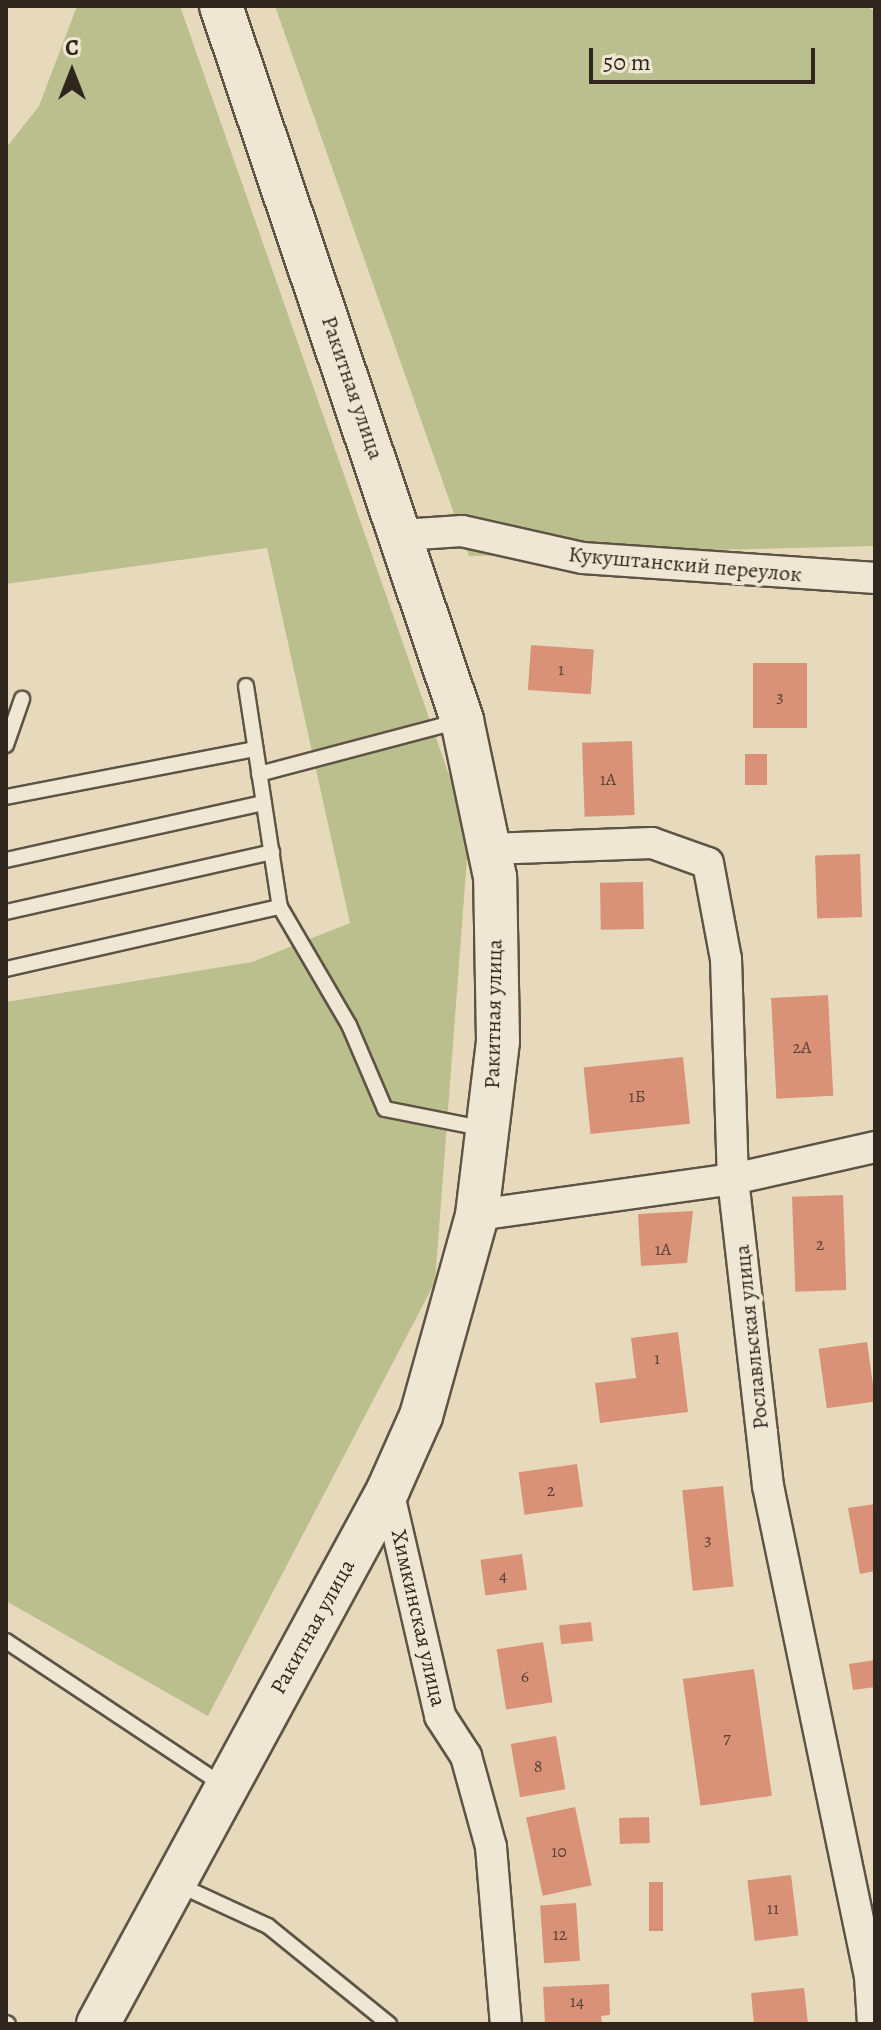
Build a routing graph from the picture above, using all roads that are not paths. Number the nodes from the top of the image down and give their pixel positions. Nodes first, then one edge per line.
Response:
1 (221, 6) edge
2 (402, 535) junction
3 (875, 578) edge
4 (246, 686) dead end
5 (22, 699) dead end
6 (462, 720) junction
7 (6, 745) edge
8 (255, 749) junction
9 (259, 774) junction
10 (6, 797) edge
11 (264, 803) junction
12 (489, 849) junction
13 (272, 852) junction
14 (6, 860) edge
15 (280, 907) junction
16 (6, 912) edge
17 (6, 969) edge
18 (490, 1130) junction
19 (875, 1147) edge
20 (733, 1179) junction
21 (477, 1215) junction
22 (388, 1490) junction
23 (6, 1641) edge
24 (226, 1787) junction
25 (174, 1883) junction
26 (98, 2024) edge
27 (389, 2024) edge
28 (506, 2024) edge
29 (873, 2024) edge

1 - 2 street, Ракитная улица
2 - 3 street, Кукуштанский переулок
2 - 6 street, Ракитная улица
4 - 8 lane
5 - 7 lane
6 - 9 lane
6 - 12 street, Ракитная улица
8 - 9 lane
8 - 10 lane
9 - 11 lane
11 - 13 lane
11 - 14 lane
12 - 18 street, Ракитная улица
12 - 20 street, Рославльская улица
13 - 15 lane
13 - 16 lane
15 - 17 lane
15 - 18 lane
18 - 21 street, Ракитная улица
19 - 20 street
20 - 21 street
20 - 29 street, Рославльская улица
21 - 22 street, Ракитная улица
22 - 24 street, Ракитная улица
22 - 28 street, Химкинская улица
23 - 24 lane
24 - 25 street, Ракитная улица
25 - 26 street, Ракитная улица
25 - 27 lane

